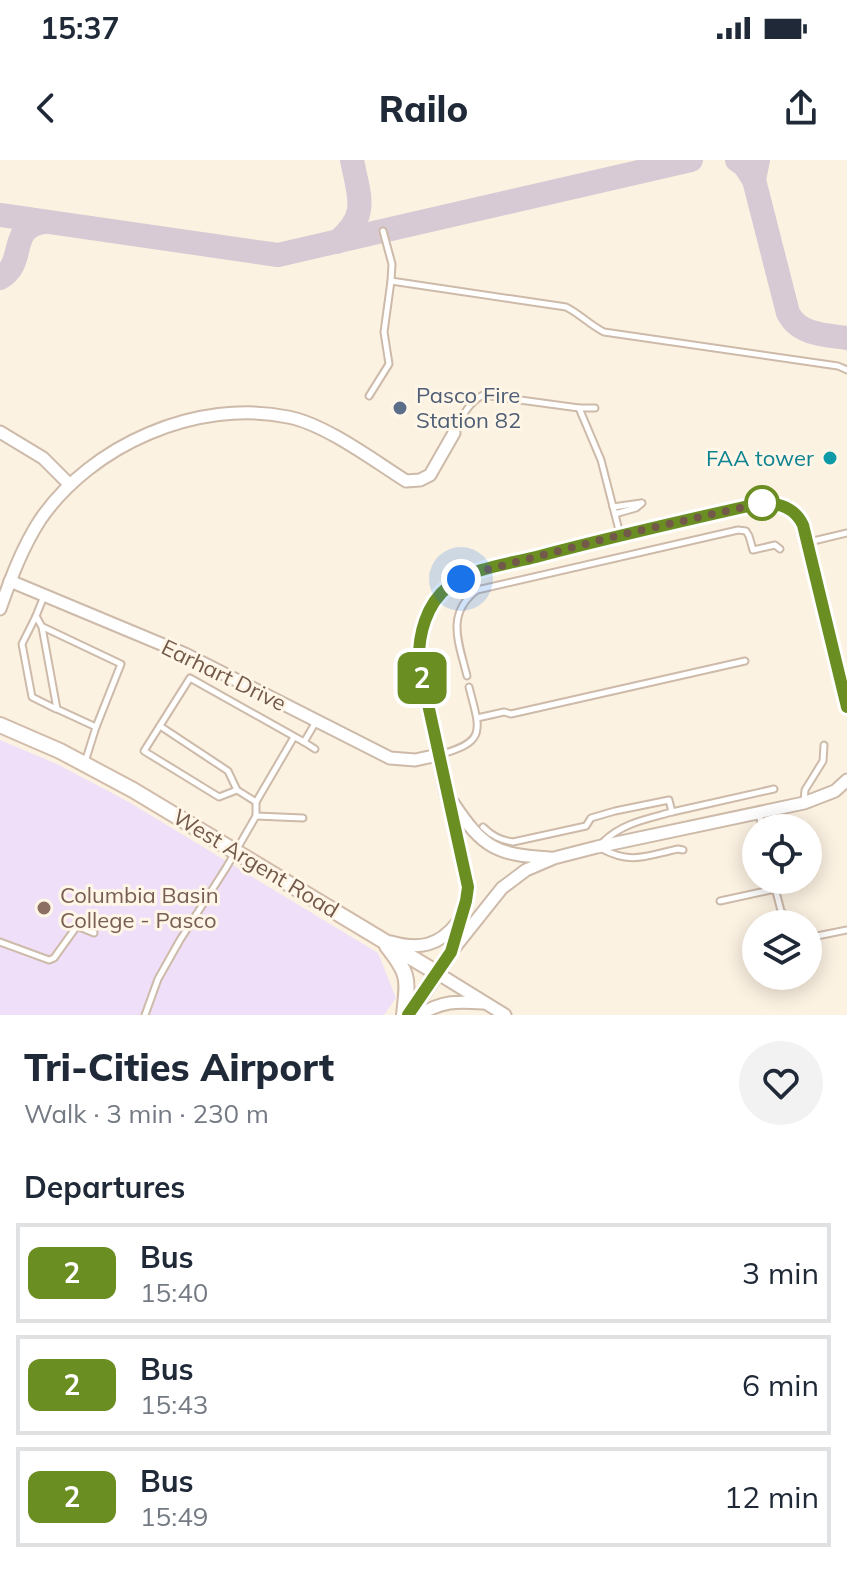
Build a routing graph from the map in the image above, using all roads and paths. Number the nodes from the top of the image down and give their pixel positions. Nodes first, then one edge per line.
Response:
1 (383, 231) dead end
2 (391, 281) junction
3 (847, 370) edge
4 (369, 396) dead end
5 (579, 408) junction
6 (595, 408) dead end
7 (0, 432) edge
8 (454, 433) joint
9 (70, 485) junction
10 (847, 533) edge
11 (620, 535) junction
12 (808, 542) junction
13 (780, 549) dead end
14 (10, 581) junction
15 (45, 594) junction
16 (0, 609) edge
17 (36, 616) junction
18 (42, 627) junction
19 (745, 661) dead end
20 (467, 676) dead end
21 (469, 687) dead end
22 (847, 707) edge
23 (57, 709) junction
24 (477, 718) junction
25 (317, 720) junction
26 (0, 725) edge
27 (160, 726) junction
28 (96, 727) junction
29 (294, 737) junction
30 (304, 742) junction
31 (824, 745) dead end
32 (315, 749) dead end
33 (438, 755) junction
34 (85, 763) junction
35 (847, 780) edge
36 (774, 789) dead end
37 (237, 790) junction
38 (446, 794) junction
39 (256, 802) junction
40 (804, 803) junction
41 (672, 812) junction
42 (758, 813) joint
43 (256, 816) junction
44 (303, 818) dead end
45 (483, 827) dead end
46 (597, 847) junction
47 (683, 850) dead end
48 (236, 851) junction
49 (554, 858) junction
50 (752, 894) edge
51 (720, 901) dead end
52 (460, 919) junction
53 (847, 930) edge
54 (94, 933) dead end
55 (822, 935) edge
56 (382, 939) junction
57 (0, 942) edge
58 (451, 952) junction
59 (437, 973) junction
60 (486, 1003) junction
61 (145, 1015) edge
62 (406, 1015) edge
63 (418, 1015) edge
64 (505, 1015) edge

1 - 2 lane
2 - 3 lane
2 - 4 lane
5 - 6 lane
5 - 8 lane
5 - 11 lane
7 - 9 street
8 - 9 street
9 - 14 street
10 - 12 lane
11 - 12 street
11 - 33 street
12 - 22 street
13 - 20 lane
14 - 15 street, Earhart Drive
14 - 16 street
15 - 17 lane
15 - 25 street, Earhart Drive
17 - 18 lane
17 - 23 lane
18 - 23 lane
18 - 28 lane
19 - 24 lane
21 - 24 lane
23 - 28 lane
24 - 33 lane
25 - 30 lane
25 - 33 street, Earhart Drive
26 - 34 main road, West Argent Road
27 - 29 lane
27 - 37 lane
27 - 37 lane
28 - 34 lane
29 - 30 lane
29 - 39 lane
30 - 32 lane
31 - 40 lane
33 - 38 street
34 - 48 main road, West Argent Road
35 - 40 street
36 - 41 lane
37 - 39 lane
38 - 49 street
38 - 52 street
39 - 43 lane
40 - 42 street
41 - 45 lane
41 - 46 lane
42 - 46 street
43 - 44 lane
43 - 48 lane
46 - 47 lane
46 - 49 street
48 - 56 main road, West Argent Road
48 - 61 lane
49 - 58 street
50 - 51 lane
52 - 56 street
52 - 58 street
53 - 55 lane
54 - 57 lane
56 - 59 main road, West Argent Road
56 - 62 main road
58 - 59 street
59 - 60 street, West Argent Road
59 - 62 main road
60 - 63 street
60 - 64 street, West Argent Road

